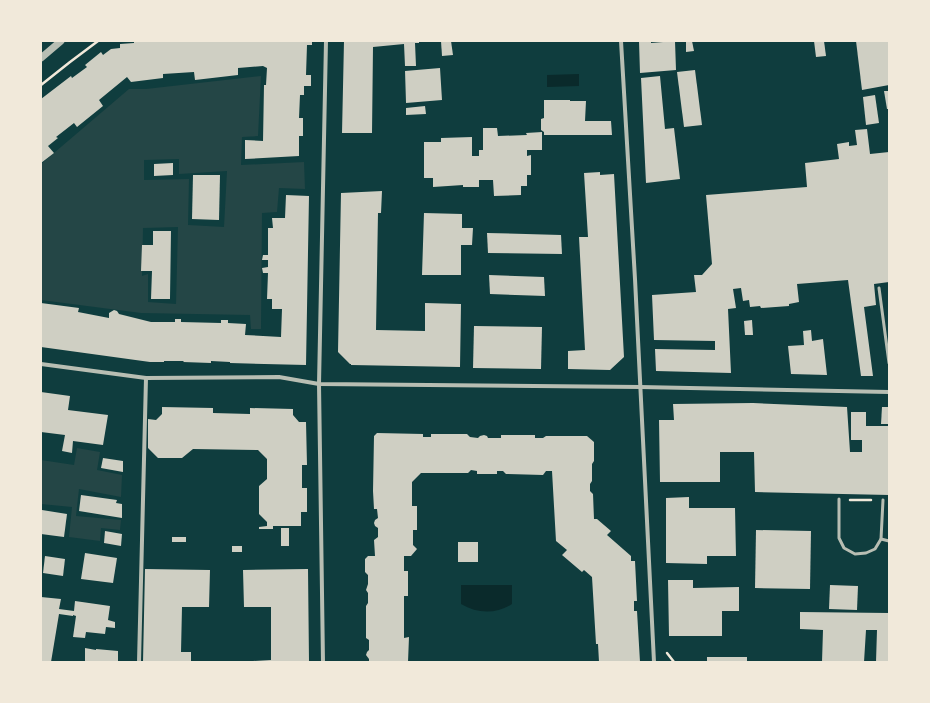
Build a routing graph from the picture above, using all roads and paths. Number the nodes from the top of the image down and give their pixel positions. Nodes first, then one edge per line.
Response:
1 (98, 41) edge
2 (326, 41) edge
3 (621, 41) edge
4 (57, 42) edge
5 (41, 58) edge
6 (41, 85) edge
7 (879, 288) dead end
8 (889, 363) edge
9 (41, 364) edge
10 (146, 378) junction
11 (319, 384) junction
12 (640, 388) junction
13 (889, 392) edge
14 (839, 499) joint
15 (883, 500) joint
16 (881, 539) junction
17 (889, 541) edge
18 (140, 662) edge
19 (323, 662) edge
20 (654, 662) edge

1 - 6 path
2 - 11 street
3 - 12 street
4 - 5 street
7 - 8 lane
9 - 10 street
10 - 11 street
10 - 18 street
11 - 12 street
11 - 19 street
12 - 13 street
12 - 20 street
14 - 15 path
14 - 16 lane
15 - 16 lane
16 - 17 lane

